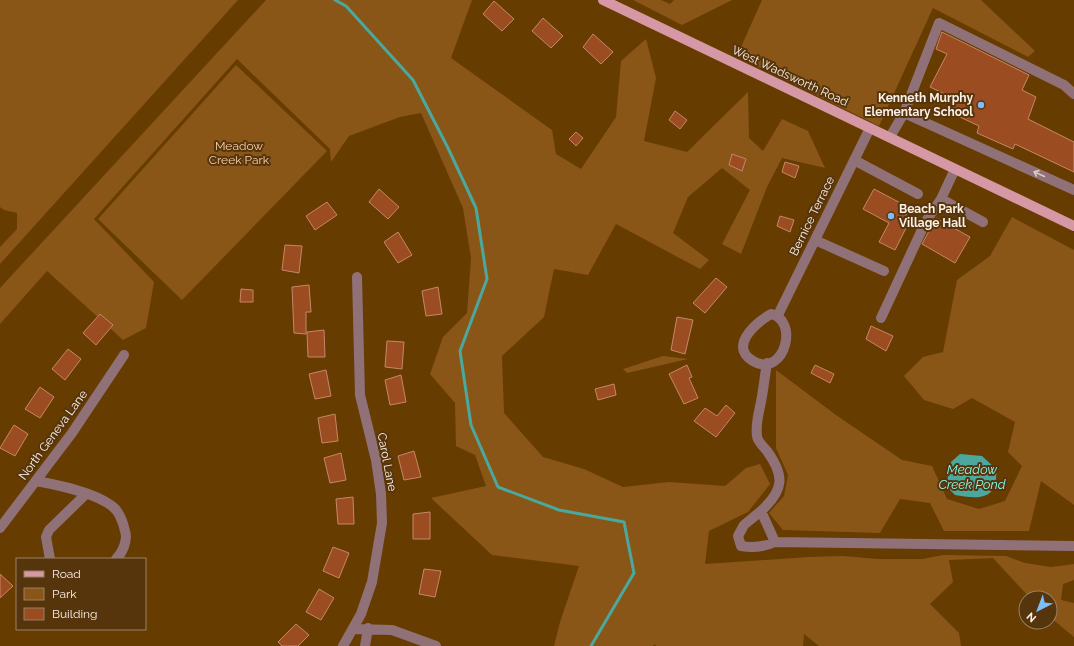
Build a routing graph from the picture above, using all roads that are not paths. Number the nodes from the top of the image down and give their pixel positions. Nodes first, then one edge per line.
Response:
1 (603, 0) edge
2 (1074, 94) edge
3 (904, 113) junction
4 (870, 128) junction
5 (890, 137) junction
6 (854, 160) junction
7 (955, 169) junction
8 (1074, 190) edge
9 (918, 194) dead end
10 (942, 199) junction
11 (983, 222) dead end
12 (1074, 226) edge
13 (815, 240) junction
14 (884, 271) dead end
15 (357, 277) dead end
16 (778, 315) junction
17 (881, 318) dead end
18 (124, 354) dead end
19 (766, 363) junction
20 (36, 481) junction
21 (86, 494) junction
22 (762, 511) junction
23 (0, 528) edge
24 (775, 542) junction
25 (1074, 546) edge
26 (50, 558) edge
27 (117, 558) edge
28 (368, 628) junction
29 (353, 629) junction
30 (343, 646) edge
31 (365, 646) edge
32 (436, 646) edge

1 - 4 main road, West Wadsworth Road
2 - 3 street
3 - 5 street
8 -> 3 street
4 - 5 main road, West Wadsworth Road
4 - 6 street, Bernice Terrace
5 - 7 main road, West Wadsworth Road
6 - 9 street
6 - 13 street, Bernice Terrace
7 - 10 street
7 - 12 main road, West Wadsworth Road
10 - 11 street
10 - 17 street
13 - 14 street
13 - 16 street, Bernice Terrace
15 - 29 street, Carol Lane
16 - 19 street
16 - 19 street
18 - 20 street, North Geneva Lane
19 - 22 street
20 - 21 street
20 - 23 street, North Geneva Lane
21 - 26 street
21 - 27 street
22 - 24 street
22 - 24 street
24 - 25 street
28 - 29 street
28 - 31 street
28 - 32 street
29 - 30 street, Carol Lane

